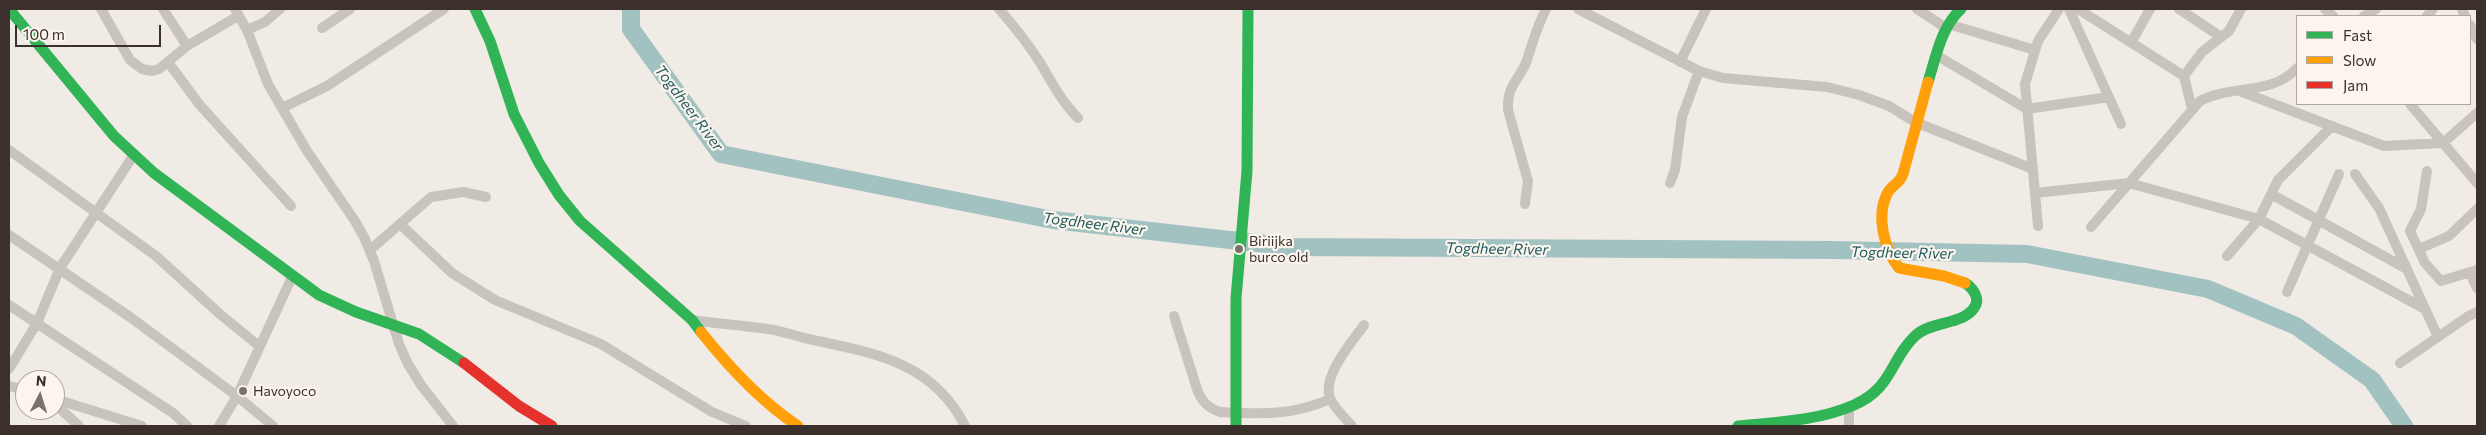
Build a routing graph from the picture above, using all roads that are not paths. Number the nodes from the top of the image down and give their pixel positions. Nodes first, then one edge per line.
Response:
1 (102, 9) edge
2 (163, 9) edge
3 (280, 9) edge
4 (350, 9) edge
5 (444, 9) edge
6 (475, 9) edge
7 (999, 9) edge
8 (1248, 9) edge
9 (1546, 9) edge
10 (1578, 9) edge
11 (1706, 9) edge
12 (1917, 9) edge
13 (1961, 9) edge
14 (2059, 9) edge
15 (2069, 9) edge
16 (2078, 9) edge
17 (2150, 9) edge
18 (2179, 9) edge
19 (2241, 9) edge
20 (9, 10) edge
21 (237, 12) edge
22 (1947, 26) junction
23 (2471, 27) edge
24 (322, 28) dead end
25 (247, 30) junction
26 (2222, 37) junction
27 (2477, 39) edge
28 (2131, 43) junction
29 (187, 46) junction
30 (2035, 50) junction
31 (1936, 56) junction
32 (168, 62) junction
33 (1680, 62) junction
34 (2296, 69) edge
35 (1699, 71) junction
36 (2184, 76) junction
37 (2240, 91) junction
38 (2109, 97) junction
39 (2411, 105) edge
40 (282, 108) junction
41 (2028, 109) junction
42 (2192, 109) junction
43 (2477, 114) edge
44 (1078, 118) dead end
45 (1916, 122) junction
46 (2121, 124) dead end
47 (2332, 126) junction
48 (2444, 143) junction
49 (9, 150) edge
50 (133, 156) junction
51 (2465, 168) junction
52 (2477, 168) edge
53 (2033, 169) junction
54 (2426, 171) dead end
55 (2339, 174) dead end
56 (2356, 174) dead end
57 (1670, 183) dead end
58 (2129, 183) junction
59 (2477, 183) edge
60 (2035, 193) junction
61 (2271, 194) junction
62 (486, 197) dead end
63 (1525, 204) dead end
64 (291, 206) dead end
65 (2477, 209) edge
66 (95, 214) junction
67 (2259, 219) junction
68 (2318, 220) junction
69 (400, 224) junction
70 (2038, 226) dead end
71 (2091, 227) dead end
72 (9, 235) edge
73 (2308, 245) junction
74 (2418, 249) junction
75 (370, 250) junction
76 (2228, 256) dead end
77 (60, 268) junction
78 (2407, 269) junction
79 (2474, 272) edge
80 (292, 277) junction
81 (2477, 288) edge
82 (2287, 292) dead end
83 (9, 305) edge
84 (2425, 309) junction
85 (2477, 312) edge
86 (1174, 316) dead end
87 (692, 320) junction
88 (37, 323) junction
89 (394, 325) junction
90 (1364, 325) dead end
91 (2438, 337) junction
92 (259, 346) junction
93 (2400, 363) dead end
94 (9, 369) edge
95 (237, 396) junction
96 (1330, 399) junction
97 (65, 402) edge
98 (1849, 409) junction
99 (65, 413) edge
100 (1236, 413) junction
101 (79, 426) edge
102 (142, 426) edge
103 (187, 426) edge
104 (219, 426) edge
105 (273, 426) edge
106 (453, 426) edge
107 (551, 426) edge
108 (746, 426) edge
109 (798, 426) edge
110 (965, 426) edge
111 (1236, 426) edge
112 (1352, 426) edge
113 (1738, 426) edge
114 (1850, 426) edge

1 - 32 street
2 - 29 street
3 - 25 street
4 - 24 street
5 - 40 street
6 - 87 main road
7 - 44 street
8 - 100 main road
9 - 63 street
10 - 33 street
11 - 33 street
12 - 22 street
13 - 22 main road
14 - 30 street
15 - 38 street
16 - 28 street
17 - 28 street
18 - 26 street
19 - 26 street
20 - 50 main road
21 - 25 street
21 - 29 street
22 - 30 street
22 - 31 main road
23 - 27 street
25 - 40 street
26 - 36 street
28 - 36 street
29 - 32 street
30 - 41 street
31 - 41 street
31 - 45 main road
32 - 64 street
33 - 35 street
34 - 37 street
35 - 45 street
35 - 57 street
36 - 42 street
37 - 42 street
37 - 47 street
38 - 41 street
38 - 46 street
39 - 48 street
40 - 75 street
41 - 53 street
42 - 58 street
43 - 48 street
45 - 53 street
45 - 98 main road
47 - 48 street
47 - 61 street
48 - 51 street
49 - 66 street
50 - 66 street
50 - 80 main road
51 - 52 street
51 - 59 street
53 - 60 street
54 - 74 street
55 - 68 street
56 - 78 street
58 - 60 street
58 - 67 street
58 - 71 street
60 - 70 street
61 - 67 street
61 - 68 street
62 - 69 street
65 - 74 street
66 - 77 street
66 - 92 street
67 - 73 street
67 - 76 street
68 - 73 street
68 - 78 street
69 - 75 street
69 - 108 street
72 - 77 street
73 - 82 street
73 - 84 street
74 - 79 street
75 - 89 street
77 - 88 street
77 - 95 street
78 - 84 street
79 - 81 street
80 - 89 main road
80 - 92 street
83 - 88 street
84 - 91 street
85 - 91 street
86 - 100 street
87 - 109 main road
87 - 110 street
88 - 94 street
88 - 103 street
89 - 106 street
89 - 107 main road
90 - 96 street
91 - 93 street
92 - 95 street
95 - 104 street
95 - 105 street
96 - 100 street
96 - 112 street
97 - 102 street
98 - 113 main road
98 - 114 street
99 - 101 street
100 - 111 main road

